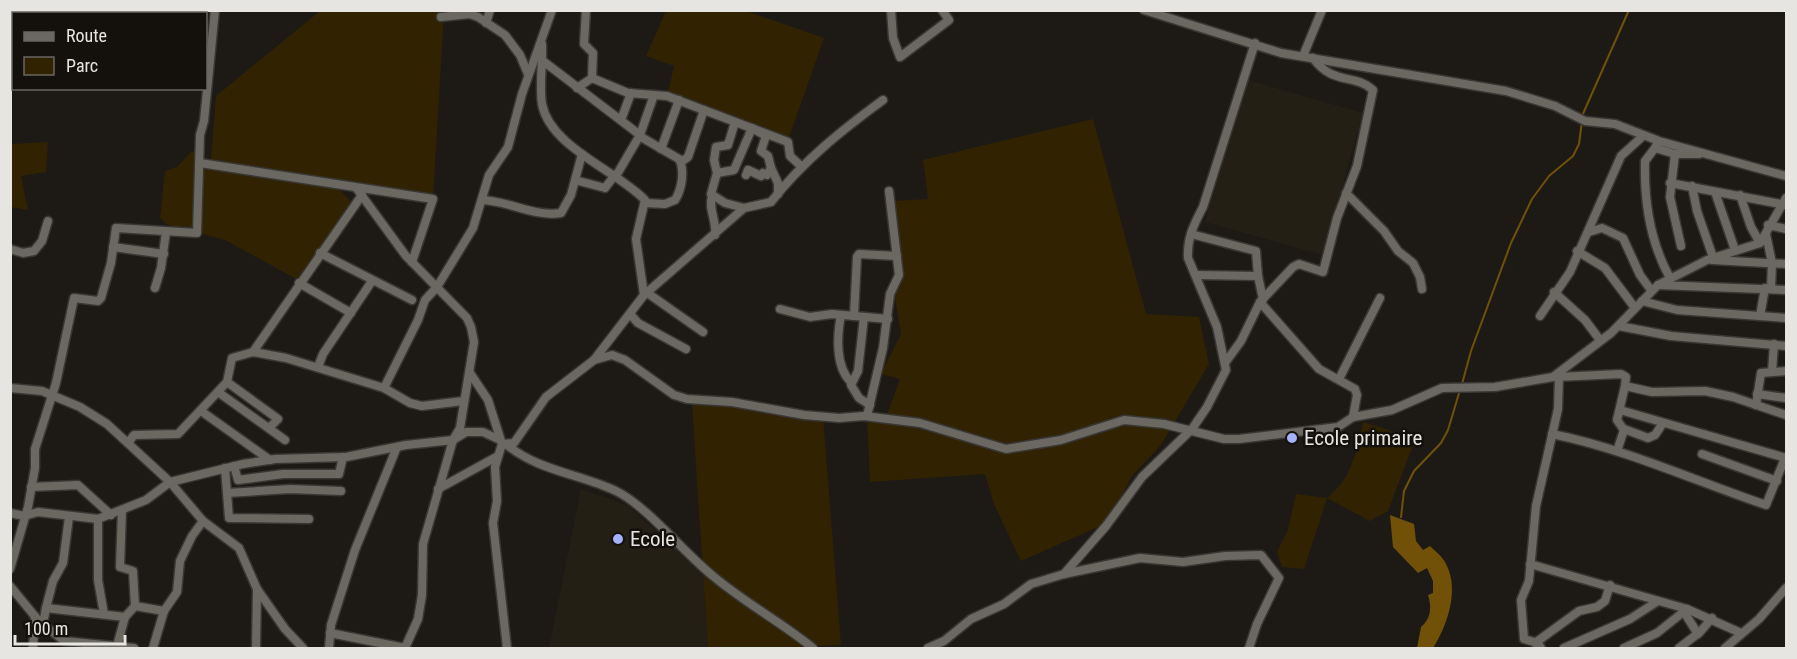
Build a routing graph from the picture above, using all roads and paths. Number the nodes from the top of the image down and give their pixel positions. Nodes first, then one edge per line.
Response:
1 (215, 10) edge
2 (490, 10) edge
3 (586, 10) edge
4 (891, 10) edge
5 (942, 10) edge
6 (1144, 10) edge
7 (1322, 10) edge
8 (553, 11) edge
9 (441, 16) dead end
10 (486, 22) junction
11 (541, 40) junction
12 (1255, 43) junction
13 (1303, 56) junction
14 (1313, 58) junction
15 (543, 61) junction
16 (528, 74) junction
17 (592, 78) junction
18 (577, 88) junction
19 (631, 93) junction
20 (654, 95) junction
21 (679, 100) junction
22 (883, 100) dead end
23 (704, 110) junction
24 (621, 120) junction
25 (735, 122) junction
26 (752, 128) junction
27 (640, 136) junction
28 (1643, 136) junction
29 (1657, 145) junction
30 (661, 149) junction
31 (582, 154) junction
32 (1675, 154) junction
33 (1708, 154) junction
34 (681, 162) junction
35 (200, 163) junction
36 (802, 167) junction
37 (771, 168) junction
38 (717, 173) junction
39 (746, 175) dead end
40 (615, 176) junction
41 (1786, 176) edge
42 (575, 180) junction
43 (1670, 183) junction
44 (1692, 186) junction
45 (889, 191) dead end
46 (360, 192) junction
47 (1715, 192) junction
48 (1346, 193) junction
49 (778, 194) junction
50 (1740, 195) junction
51 (712, 196) junction
52 (482, 200) junction
53 (1785, 202) edge
54 (645, 203) junction
55 (744, 208) junction
56 (48, 221) dead end
57 (1767, 229) junction
58 (1786, 229) edge
59 (166, 232) junction
60 (1589, 232) junction
61 (1191, 234) junction
62 (715, 235) junction
63 (1760, 243) junction
64 (1681, 246) dead end
65 (113, 248) junction
66 (10, 249) edge
67 (1735, 250) junction
68 (1577, 252) junction
69 (320, 253) junction
70 (164, 254) junction
71 (897, 256) junction
72 (1710, 258) junction
73 (412, 262) junction
74 (1772, 263) junction
75 (1786, 264) edge
76 (1196, 275) junction
77 (1258, 276) junction
78 (1670, 278) junction
79 (372, 280) junction
80 (299, 283) junction
81 (437, 287) junction
82 (155, 288) dead end
83 (1654, 288) junction
84 (1422, 289) dead end
85 (1768, 289) junction
86 (1786, 290) edge
87 (1554, 292) junction
88 (645, 293) junction
89 (1380, 298) dead end
90 (412, 300) dead end
91 (1261, 301) junction
92 (1638, 304) junction
93 (780, 309) dead end
94 (351, 313) junction
95 (630, 314) junction
96 (841, 315) junction
97 (1540, 316) dead end
98 (1760, 316) junction
99 (859, 317) junction
100 (1786, 318) edge
101 (888, 319) junction
102 (1619, 326) junction
103 (703, 332) dead end
104 (1600, 340) junction
105 (1774, 344) junction
106 (1786, 346) edge
107 (686, 349) dead end
108 (253, 352) junction
109 (594, 360) junction
110 (1225, 363) junction
111 (318, 367) junction
112 (1786, 371) edge
113 (1772, 372) junction
114 (470, 374) junction
115 (1556, 377) junction
116 (1339, 379) junction
117 (227, 382) junction
118 (852, 382) junction
119 (1624, 386) junction
120 (10, 388) edge
121 (384, 388) junction
122 (218, 392) junction
123 (1757, 394) junction
124 (52, 395) junction
125 (1786, 398) edge
126 (464, 401) junction
127 (870, 405) junction
128 (1756, 405) junction
129 (201, 411) junction
130 (1620, 411) junction
131 (1786, 415) edge
132 (867, 416) junction
133 (1353, 417) junction
134 (1663, 423) junction
135 (269, 428) junction
136 (1192, 429) junction
137 (1624, 429) junction
138 (1552, 434) junction
139 (285, 440) dead end
140 (453, 440) junction
141 (128, 443) junction
142 (502, 443) junction
143 (397, 447) junction
144 (1617, 451) junction
145 (1702, 454) dead end
146 (498, 456) junction
147 (343, 457) junction
148 (1786, 458) edge
149 (270, 460) junction
150 (229, 467) junction
151 (1777, 481) junction
152 (170, 482) junction
153 (31, 487) junction
154 (438, 489) junction
155 (341, 491) dead end
156 (227, 493) junction
157 (122, 510) junction
158 (10, 513) edge
159 (111, 515) junction
160 (24, 516) junction
161 (69, 517) junction
162 (98, 519) junction
163 (309, 519) dead end
164 (203, 521) junction
165 (1530, 564) junction
166 (10, 569) edge
167 (1064, 574) junction
168 (1610, 585) junction
169 (10, 586) edge
170 (1786, 588) edge
171 (257, 589) junction
172 (1658, 601) junction
173 (135, 606) junction
174 (46, 608) junction
175 (164, 611) junction
176 (1685, 611) junction
177 (104, 614) junction
178 (35, 617) junction
179 (125, 617) junction
180 (1712, 618) junction
181 (43, 624) junction
182 (330, 633) junction
183 (1741, 633) junction
184 (1698, 634) junction
185 (64, 641) junction
186 (117, 646) junction
187 (1538, 646) edge
188 (33, 648) edge
189 (72, 648) edge
190 (134, 648) edge
191 (153, 648) edge
192 (256, 648) edge
193 (303, 648) edge
194 (329, 648) edge
195 (507, 648) edge
196 (813, 648) edge
197 (928, 648) edge
198 (1249, 648) edge
199 (1564, 648) edge
200 (1624, 648) edge
201 (1679, 648) edge
202 (1725, 648) edge

1 - 35 street
2 - 10 street
3 - 17 street
4 - 5 street
6 - 12 street
7 - 13 street
8 - 11 street
9 - 10 street
10 - 16 street
11 - 15 street
11 - 16 street
12 - 13 street
12 - 61 street
13 - 14 street
14 - 28 street
14 - 48 street
15 - 18 street
15 - 31 street
16 - 52 street
17 - 18 street
17 - 19 street
18 - 24 street
19 - 20 street
19 - 24 street
20 - 21 street
20 - 27 street
21 - 23 street
21 - 30 street
22 - 36 street
23 - 25 street
23 - 34 street
24 - 27 street
25 - 26 street
25 - 38 street
26 - 36 street
26 - 37 street
26 - 38 street
27 - 30 street
27 - 40 street
28 - 29 street
28 - 60 street
29 - 32 street
29 - 33 street
29 - 78 street
30 - 34 street
31 - 40 street
31 - 42 street
32 - 33 street
32 - 43 street
33 - 41 street
34 - 54 street
35 - 46 street
35 - 59 street
36 - 49 street
37 - 39 street
37 - 49 street
38 - 51 street
40 - 42 street
40 - 54 street
42 - 52 street
43 - 44 street
43 - 64 street
44 - 47 street
44 - 72 street
45 - 71 street
46 - 69 street
46 - 73 street
46 - 73 street
47 - 50 street
47 - 67 street
48 - 84 street
48 - 91 street
49 - 55 street
50 - 53 street
50 - 63 street
51 - 55 street
51 - 62 street
52 - 81 street
53 - 57 street
54 - 88 street
55 - 62 street
56 - 66 street
57 - 58 street
57 - 63 street
57 - 74 street
59 - 65 street
59 - 70 street
60 - 68 street
60 - 83 street
61 - 76 street
61 - 77 street
62 - 88 street
63 - 67 street
65 - 70 street
65 - 124 street
67 - 72 street
68 - 87 street
68 - 92 street
69 - 79 street
69 - 80 street
70 - 82 street
71 - 99 street
71 - 101 street
72 - 74 street
72 - 78 street
73 - 81 street
74 - 75 street
74 - 85 street
76 - 77 street
76 - 110 street
77 - 91 street
78 - 83 street
79 - 90 street
79 - 94 street
80 - 94 street
80 - 108 street
81 - 114 street
81 - 121 street
83 - 85 street
83 - 92 street
85 - 86 street
85 - 98 street
87 - 97 street
87 - 104 street
88 - 95 street
88 - 103 street
89 - 116 street
91 - 110 street
91 - 116 street
92 - 98 street
92 - 102 street
93 - 96 street
94 - 111 street
95 - 107 street
95 - 109 street
96 - 99 street
96 - 118 street
98 - 100 street
99 - 101 street
99 - 118 street
101 - 127 street
102 - 104 street
102 - 105 street
104 - 115 street
105 - 106 street
105 - 113 street
108 - 111 street
108 - 117 street
109 - 132 street
109 - 142 street
110 - 136 street
111 - 121 street
112 - 113 street
113 - 123 street
114 - 126 street
114 - 142 street
115 - 119 street
115 - 133 street
115 - 138 street
116 - 133 street
117 - 122 street
117 - 135 street
118 - 127 street
119 - 128 street
119 - 130 street
120 - 124 street
121 - 126 street
122 - 129 street
122 - 135 street
123 - 125 street
123 - 128 street
124 - 141 street
124 - 153 street
126 - 140 street
127 - 132 street
128 - 131 street
129 - 141 street
129 - 149 street
130 - 134 street
130 - 137 street
132 - 136 street
133 - 136 street
134 - 137 street
134 - 148 street
135 - 139 street
136 - 167 street
137 - 144 street
138 - 144 street
138 - 165 street
140 - 142 street
140 - 143 street
140 - 154 street
141 - 152 street
142 - 146 street
142 - 196 street
143 - 147 street
143 - 182 street
144 - 151 street
145 - 151 street
146 - 154 street
146 - 195 street
147 - 149 street
147 - 150 street
148 - 151 street
149 - 150 street
150 - 152 street
150 - 156 street
152 - 157 street
152 - 164 street
153 - 159 street
153 - 160 street
154 - 182 street
155 - 156 street
156 - 163 street
157 - 159 street
157 - 173 street
158 - 160 street
159 - 162 street
160 - 161 street
160 - 166 street
161 - 162 street
161 - 174 street
162 - 177 street
164 - 171 street
164 - 175 street
165 - 168 street
165 - 187 street
167 - 197 street
167 - 198 street
168 - 172 street
168 - 187 street
169 - 178 street
170 - 183 street
171 - 192 street
171 - 193 street
172 - 176 street
172 - 199 street
173 - 175 street
173 - 179 street
174 - 177 street
174 - 181 street
175 - 191 street
176 - 180 street
176 - 184 street
176 - 200 street
177 - 179 street
178 - 181 street
178 - 188 street
179 - 186 street
180 - 183 street
180 - 184 street
181 - 185 street
182 - 194 street
183 - 202 street
184 - 201 street
185 - 186 street
185 - 189 street
186 - 190 street

